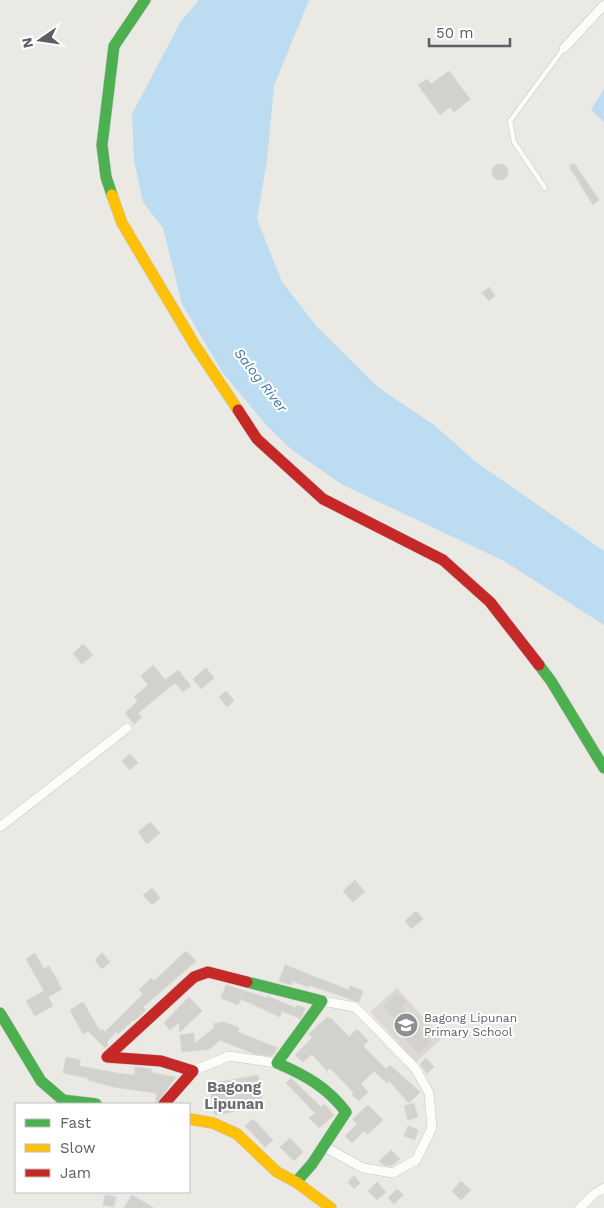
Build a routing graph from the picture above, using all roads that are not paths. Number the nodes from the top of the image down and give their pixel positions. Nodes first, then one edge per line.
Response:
1 (144, 0) edge
2 (604, 5) edge
3 (564, 48) joint
4 (545, 188) dead end
5 (127, 728) dead end
6 (604, 768) edge
7 (0, 827) edge
8 (322, 1001) junction
9 (0, 1013) edge
10 (277, 1064) junction
11 (192, 1071) junction
12 (88, 1103) edge
13 (165, 1103) edge
14 (190, 1119) edge
15 (323, 1146) junction
16 (296, 1182) junction
17 (604, 1188) edge
18 (331, 1208) edge
19 (580, 1208) edge

1 - 6 street
2 - 3 street
3 - 4 lane
5 - 7 street
8 - 10 street
8 - 11 street
8 - 15 street
9 - 12 street
10 - 11 street
10 - 15 street
11 - 13 street
14 - 16 street
15 - 16 street
16 - 18 street
17 - 19 street

